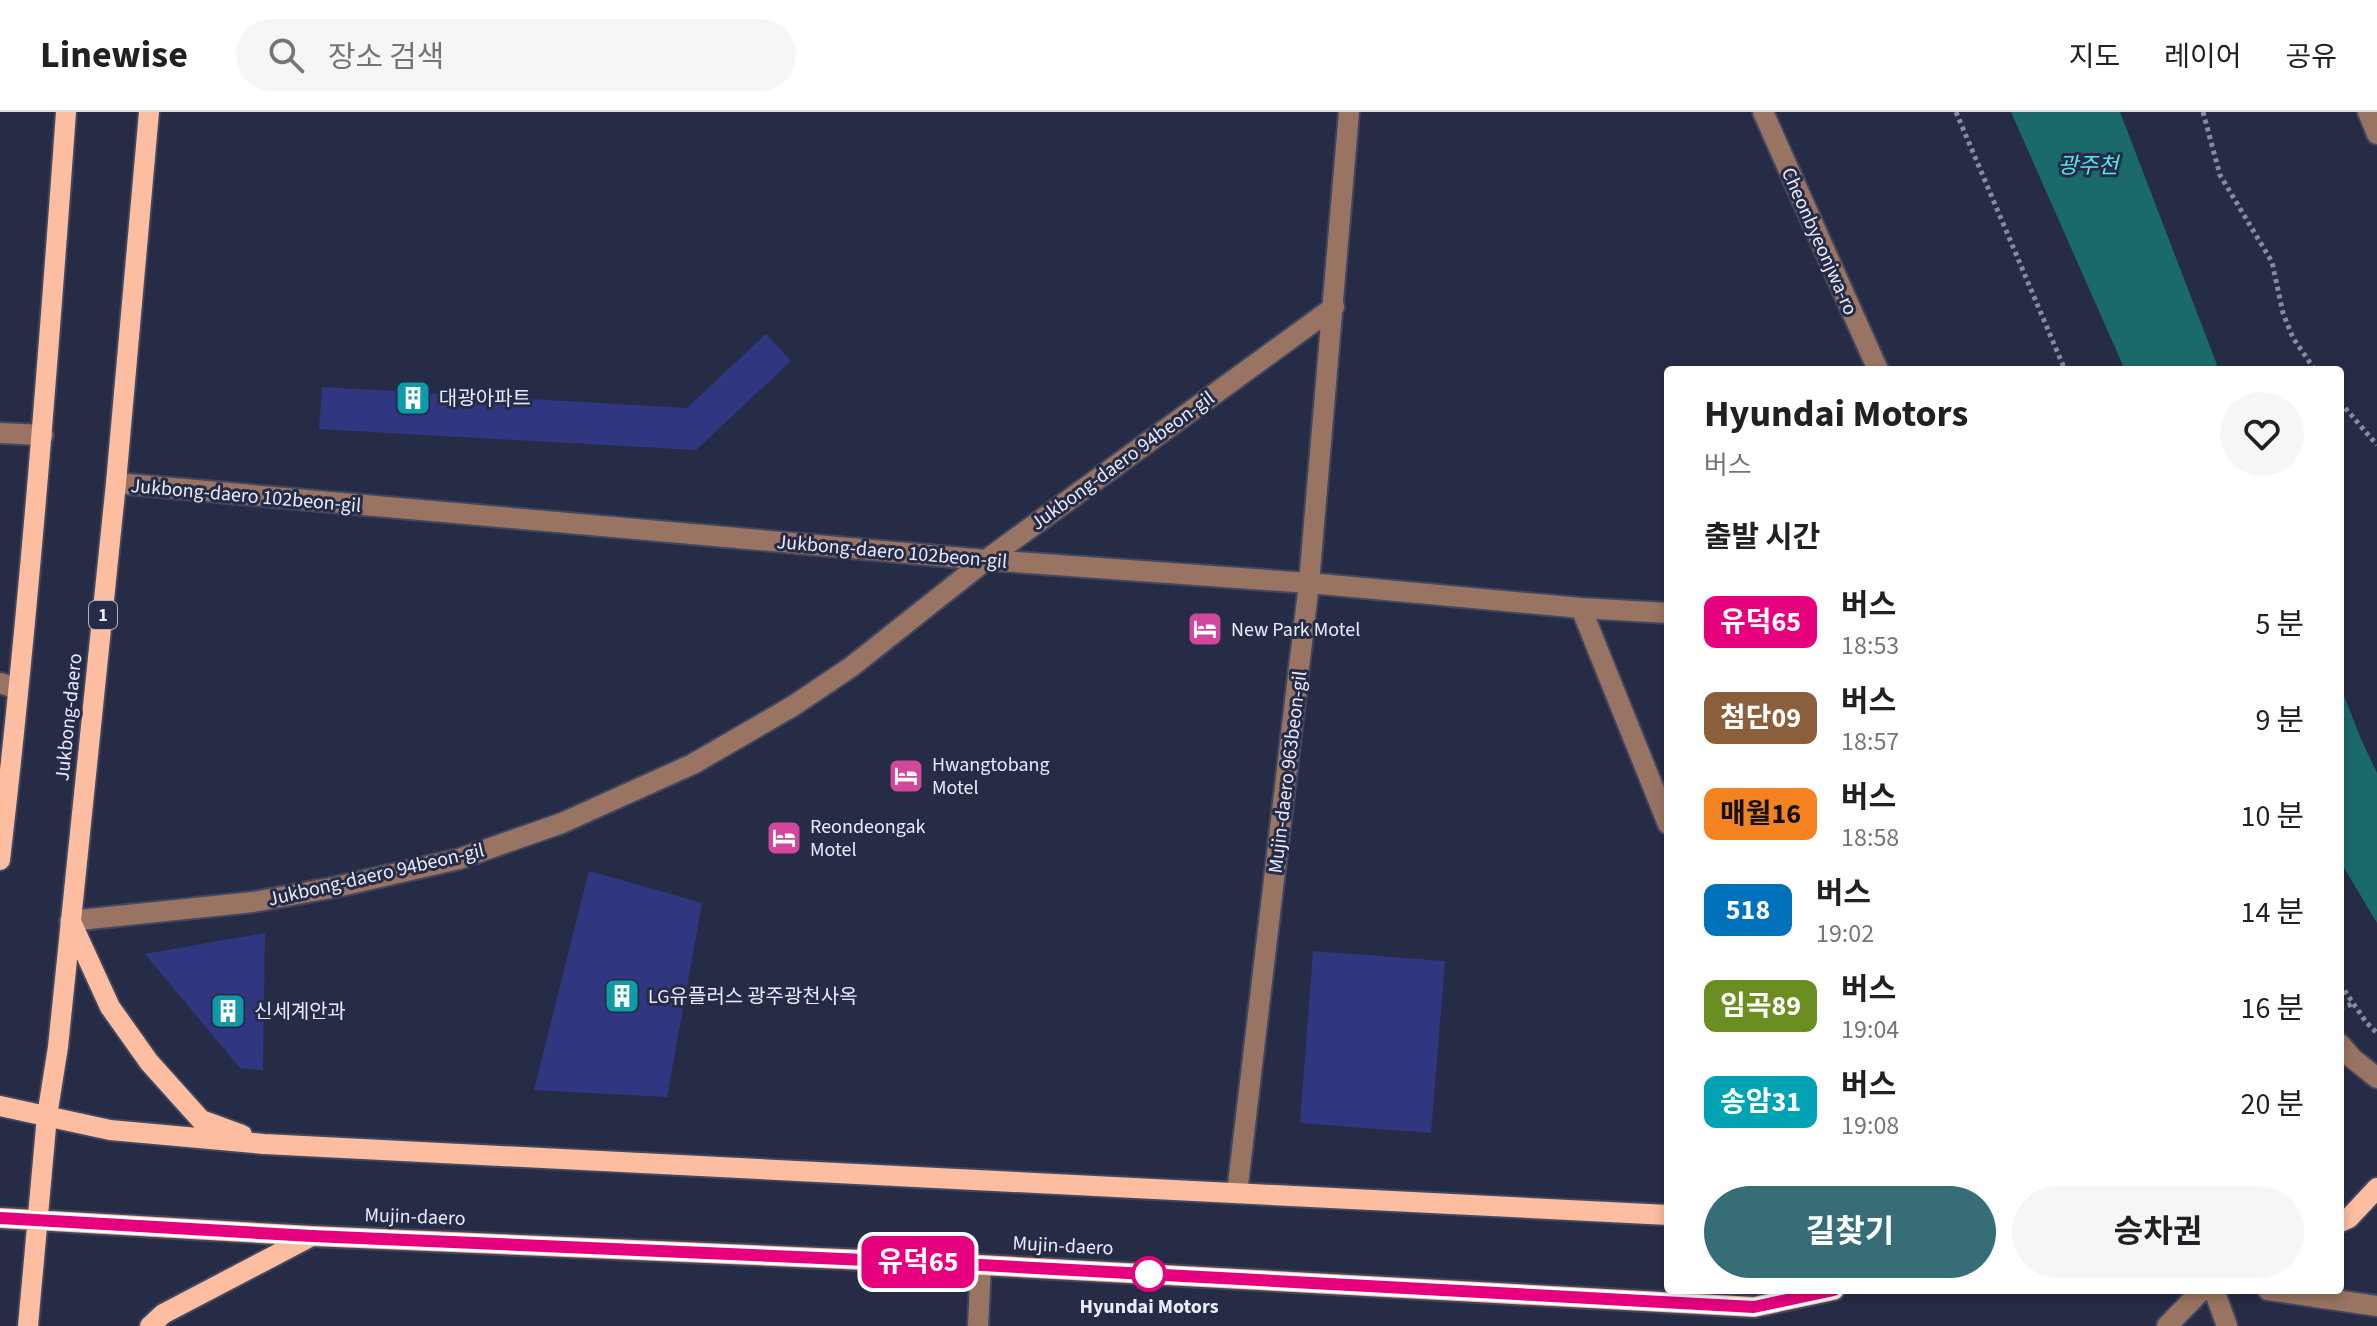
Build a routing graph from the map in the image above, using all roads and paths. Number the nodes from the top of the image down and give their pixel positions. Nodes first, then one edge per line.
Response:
1 (66, 112) edge
2 (149, 112) edge
3 (1349, 112) edge
4 (1763, 112) edge
5 (1956, 112) edge
6 (2203, 112) edge
7 (2368, 112) edge
8 (2377, 134) edge
9 (1334, 307) junction
10 (1876, 366) edge
11 (2063, 366) edge
12 (2312, 366) edge
13 (2344, 407) edge
14 (0, 433) edge
15 (43, 435) junction
16 (2377, 445) edge
17 (116, 483) junction
18 (986, 560) junction
19 (1309, 583) junction
20 (1581, 608) junction
21 (1664, 613) edge
22 (9, 686) edge
23 (6, 766) edge
24 (1664, 814) edge
25 (0, 860) edge
26 (70, 921) junction
27 (2344, 990) edge
28 (2353, 1004) junction
29 (2344, 1007) edge
30 (2377, 1033) edge
31 (2344, 1049) edge
32 (2377, 1078) edge
33 (0, 1106) edge
34 (47, 1116) junction
35 (264, 1144) junction
36 (2377, 1188) edge
37 (1237, 1193) junction
38 (1664, 1215) edge
39 (0, 1218) edge
40 (2344, 1220) edge
41 (38, 1222) junction
42 (312, 1236) junction
43 (981, 1265) junction
44 (1815, 1294) edge
45 (2198, 1294) edge
46 (2215, 1294) edge
47 (2295, 1294) edge
48 (2377, 1306) edge
49 (28, 1326) edge
50 (150, 1326) edge
51 (978, 1326) edge
52 (2167, 1326) edge
53 (2227, 1326) edge

1 - 15 main road
2 - 17 main road, Jukbong-daero / 1
3 - 9 street, Mujin-daero 963beon-gil
4 - 10 street, Cheonbyeonjwa-ro
5 - 11 path
6 - 12 path
7 - 8 street
9 - 18 street, Jukbong-daero 94beon-gil
9 - 19 street, Mujin-daero 963beon-gil
13 - 16 path
14 - 15 street
15 - 22 main road
17 - 18 street, Jukbong-daero 102beon-gil
17 - 26 main road, Jukbong-daero / 1
18 - 19 street, Jukbong-daero 102beon-gil
18 - 26 street, Jukbong-daero 94beon-gil
19 - 20 street, Jukbong-daero 102beon-gil
19 - 37 street, Mujin-daero 963beon-gil
20 - 21 street, Jukbong-daero 102beon-gil
20 - 24 street
22 - 23 main road
23 - 25 main road
26 - 34 main road, Jukbong-daero / 1
26 - 35 main road
27 - 28 path
28 - 29 path
28 - 30 path
31 - 32 street
33 - 34 main road
34 - 35 main road
34 - 41 main road, Jukbong-daero / 1
35 - 37 main road
36 - 40 main road
37 - 38 main road
39 - 41 main road, Mujin-daero
41 - 42 main road, Mujin-daero
41 - 49 main road, Jukbong-daero / 1
42 - 43 main road, Mujin-daero
42 - 50 main road
43 - 44 main road, Mujin-daero
43 - 51 street
45 - 52 street
46 - 53 street
47 - 48 street

